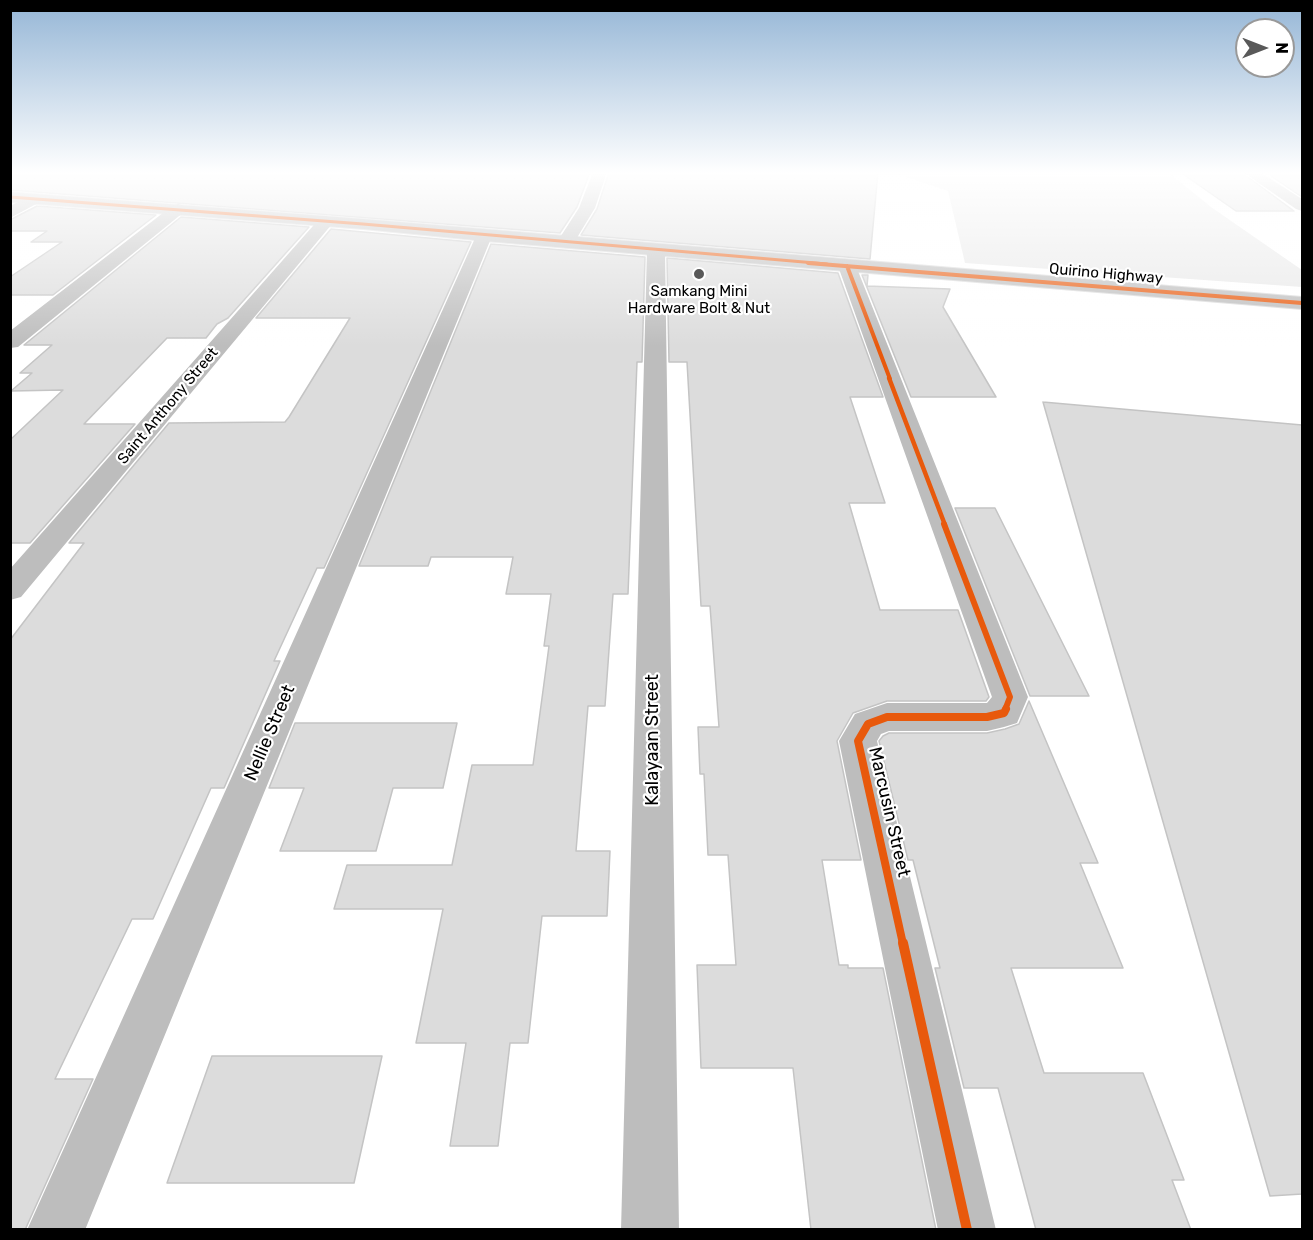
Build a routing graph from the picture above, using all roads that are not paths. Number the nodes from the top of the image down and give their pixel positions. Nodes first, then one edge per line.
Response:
1 (153, 230) edge
2 (318, 230) edge
3 (419, 230) edge
4 (573, 230) edge
5 (484, 236) junction
6 (566, 242) junction
7 (656, 250) junction
8 (847, 266) junction
9 (1302, 303) edge
10 (10, 342) edge
11 (10, 590) edge
12 (56, 1230) edge
13 (650, 1230) edge
14 (967, 1230) edge

1 - 10 street
2 - 11 street, Saint Anthony Street
3 - 5 street, Quirino Highway
4 - 6 street
5 - 6 street, Quirino Highway
5 - 12 street, Nellie Street
6 - 7 street, Quirino Highway
7 - 8 street, Quirino Highway
7 - 13 street, Kalayaan Street
8 - 9 street, Quirino Highway
8 - 14 street, Marcusin Street

